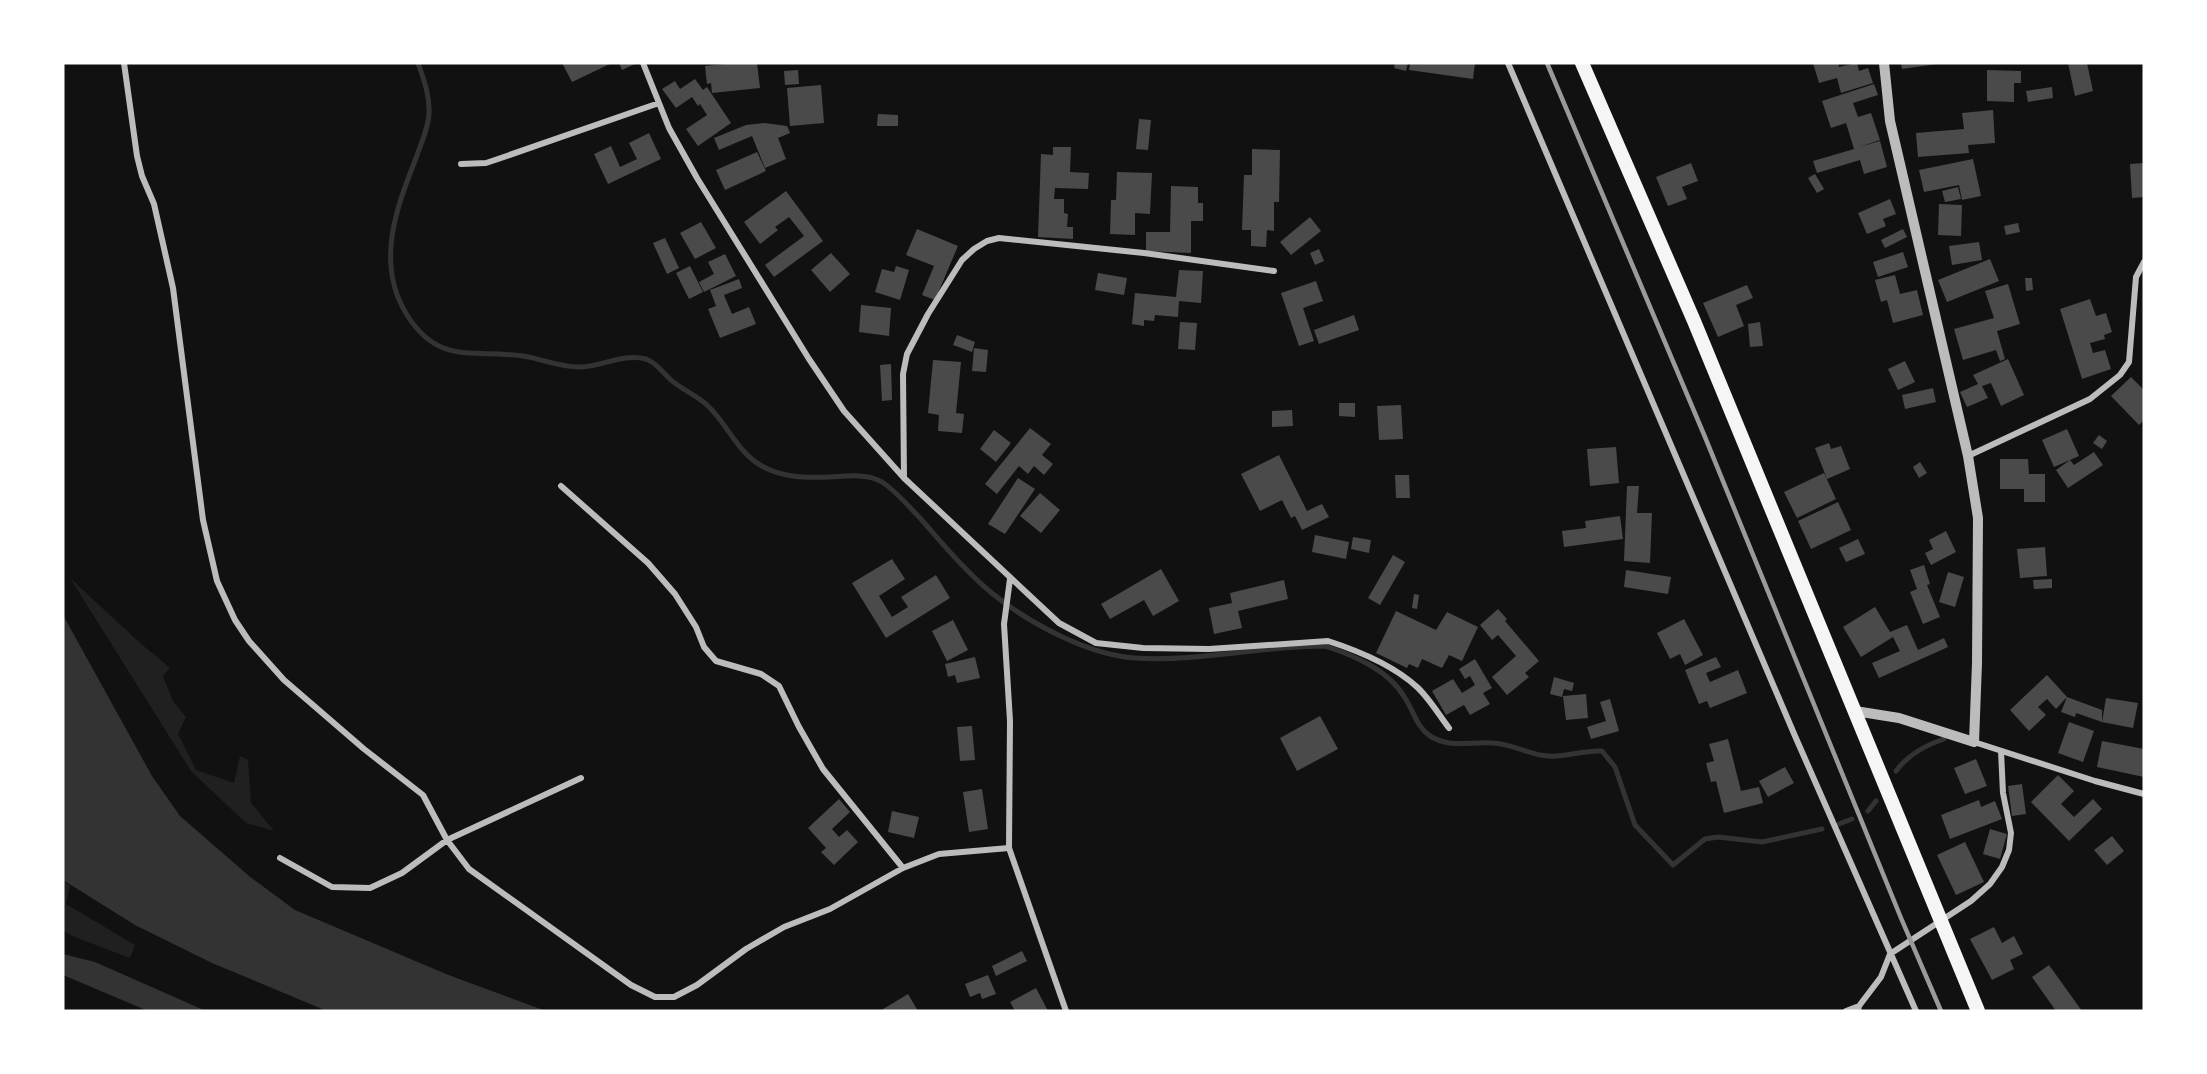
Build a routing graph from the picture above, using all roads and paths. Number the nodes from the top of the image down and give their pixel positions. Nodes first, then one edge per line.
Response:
1 (124, 63) edge
2 (643, 63) edge
3 (1508, 63) edge
4 (1582, 63) edge
5 (1884, 63) edge
6 (659, 103) junction
7 (461, 165) dead end
8 (2144, 262) edge
9 (1274, 271) dead end
10 (1968, 456) junction
11 (904, 477) junction
12 (561, 486) dead end
13 (1010, 579) junction
14 (1855, 711) junction
15 (1449, 728) dead end
16 (1974, 742) junction
17 (2001, 751) junction
18 (581, 778) dead end
19 (2144, 794) edge
20 (447, 840) junction
21 (1009, 848) junction
22 (280, 858) dead end
23 (903, 868) junction
24 (1941, 920) junction
25 (1890, 954) junction
26 (1858, 1009) edge
27 (1066, 1011) edge
28 (1846, 1011) edge
29 (1916, 1011) edge
30 (1978, 1011) edge

1 - 20 street
2 - 6 street
3 - 25 street
4 - 14 main road
5 - 10 street
6 - 7 street
6 - 11 street
8 - 10 street
9 - 11 street
10 - 16 street
11 - 13 street
12 - 23 street
13 - 15 street
13 - 21 street
14 - 16 street
14 - 24 main road
16 - 17 street
17 - 19 street
17 - 24 street
18 - 20 street
20 - 22 street
20 - 23 street
21 - 23 street
21 - 27 street
24 - 25 street
24 - 30 main road
25 - 26 street
25 - 29 street
26 - 28 street

